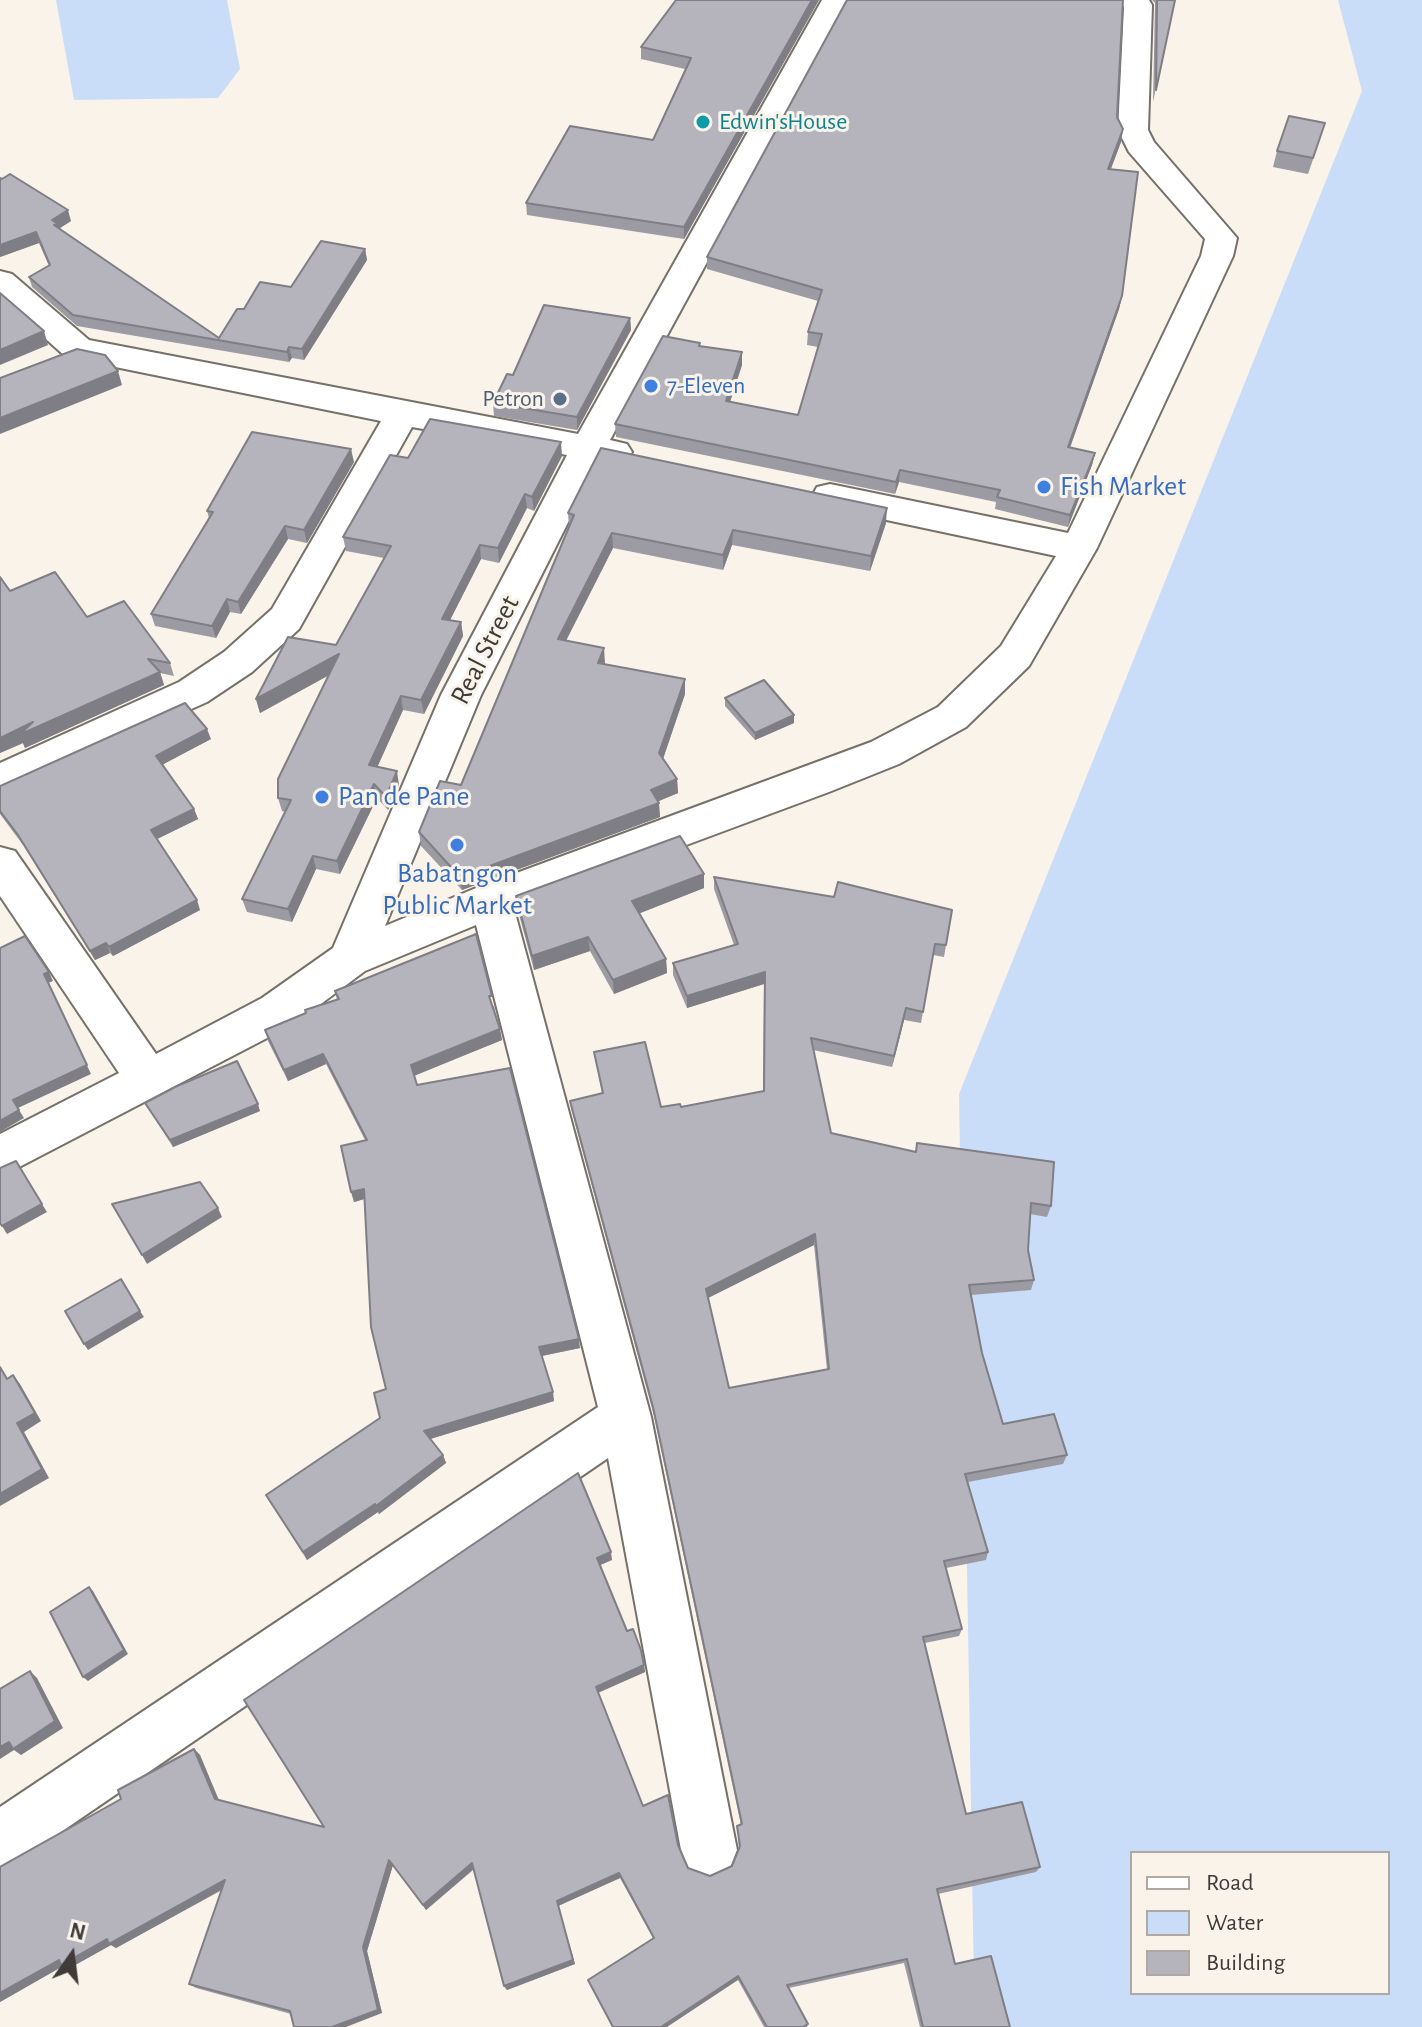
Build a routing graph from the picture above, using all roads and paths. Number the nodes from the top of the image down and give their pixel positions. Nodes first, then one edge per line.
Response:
1 (836, 0) edge
2 (1132, 0) edge
3 (0, 281) edge
4 (78, 349) junction
5 (39, 365) edge
6 (402, 414) junction
7 (589, 446) junction
8 (650, 459) edge
9 (803, 491) edge
10 (1079, 548) junction
11 (0, 780) edge
12 (0, 863) edge
13 (491, 900) junction
14 (350, 959) junction
15 (148, 1079) junction
16 (0, 1157) edge
17 (626, 1417) junction
18 (0, 1840) edge
19 (709, 1850) dead end

1 - 7 street, Real Street
2 - 10 street
3 - 4 street
4 - 5 street
4 - 6 street
6 - 7 street
6 - 11 street
7 - 8 street
7 - 14 street, Real Street
9 - 10 street
10 - 13 street
12 - 15 street
13 - 14 street
13 - 17 street
14 - 15 street
15 - 16 street
17 - 18 street
17 - 19 street

